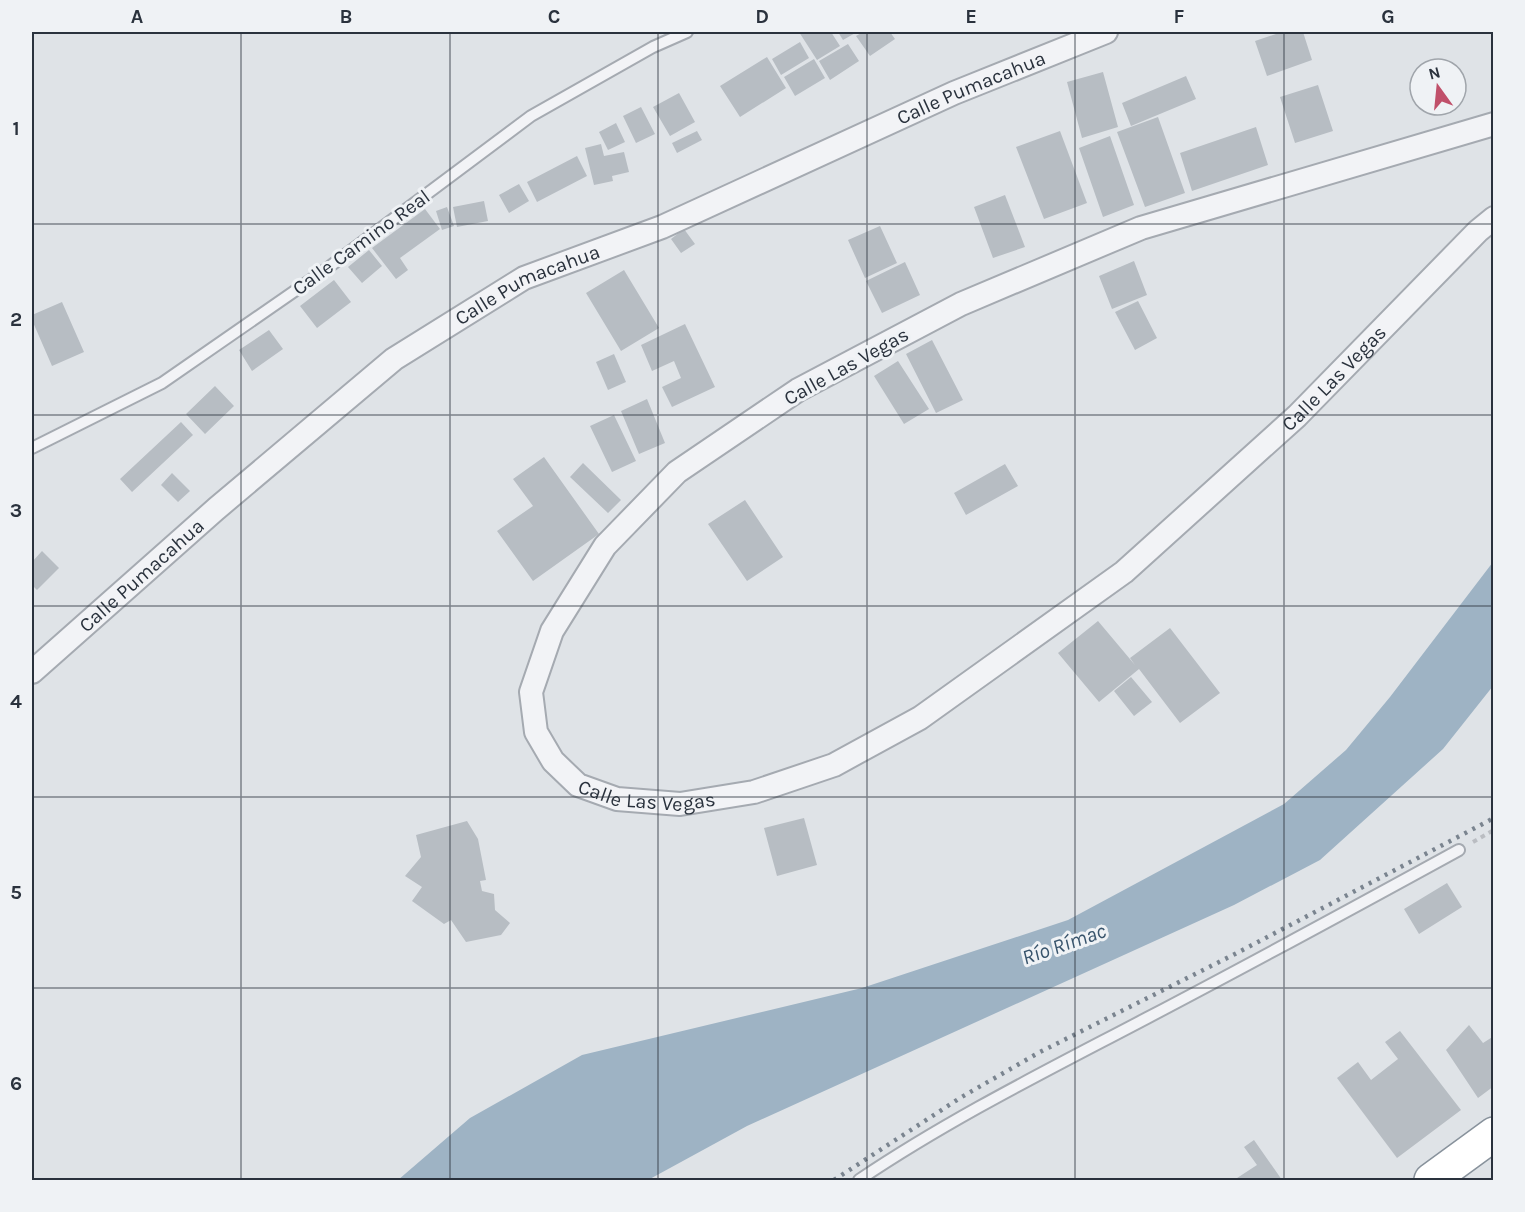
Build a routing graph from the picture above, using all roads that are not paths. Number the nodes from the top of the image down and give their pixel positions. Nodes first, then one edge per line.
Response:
1 (687, 32) edge
2 (1106, 32) edge
3 (1494, 124) edge
4 (1494, 218) edge
5 (32, 448) edge
6 (32, 672) edge
7 (1459, 850) dead end
8 (1494, 1134) edge
9 (859, 1180) edge
10 (1431, 1180) edge

1 - 5 lane, Calle Camino Real
2 - 6 street, Calle Pumacahua
3 - 4 street, Calle Las Vegas
7 - 9 lane
8 - 10 highway

